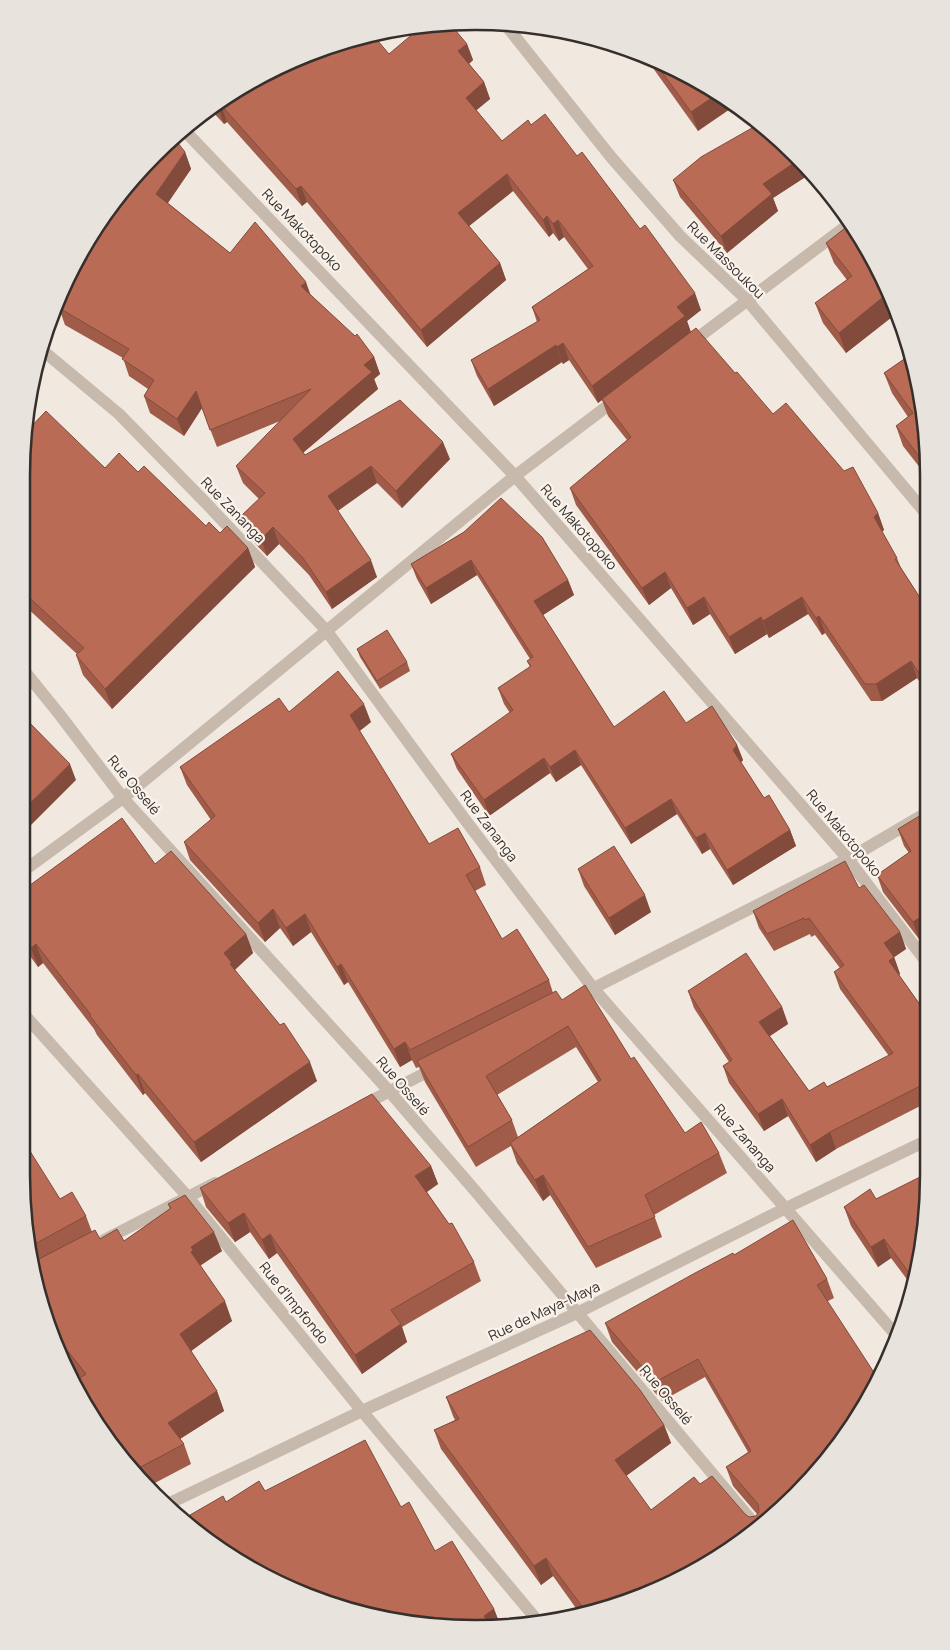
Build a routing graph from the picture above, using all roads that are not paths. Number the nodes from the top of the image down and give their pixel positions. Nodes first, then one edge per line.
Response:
1 (511, 32) edge
2 (188, 135) edge
3 (845, 227) edge
4 (747, 300) junction
5 (677, 353) edge
6 (47, 354) edge
7 (630, 388) edge
8 (515, 476) junction
9 (920, 506) edge
10 (326, 630) junction
11 (30, 678) edge
12 (123, 798) junction
13 (920, 817) edge
14 (848, 859) junction
15 (30, 866) edge
16 (920, 954) edge
17 (593, 988) junction
18 (575, 997) edge
19 (30, 1020) edge
20 (451, 1060) edge
21 (389, 1091) junction
22 (354, 1110) edge
23 (920, 1144) edge
24 (223, 1178) edge
25 (188, 1197) junction
26 (786, 1208) junction
27 (89, 1248) edge
28 (577, 1313) junction
29 (892, 1330) edge
30 (362, 1411) junction
31 (173, 1502) edge
32 (753, 1522) edge
33 (534, 1616) edge

1 - 4 street, Rue Massoukou
2 - 8 street, Rue Makotopoko
3 - 4 street
4 - 5 street
4 - 9 street, Rue Massoukou
6 - 10 street, Rue Zananga
7 - 8 street
8 - 10 street
8 - 14 street, Rue Makotopoko
10 - 12 street
10 - 17 street, Rue Zananga
11 - 12 street, Rue Osselé
12 - 15 street
12 - 21 street, Rue Osselé
13 - 14 street
14 - 16 street, Rue Makotopoko
14 - 17 street
17 - 18 street
17 - 26 street, Rue Zananga
19 - 25 street, Rue d'Impfondo
20 - 21 street
21 - 22 street
21 - 28 street, Rue Osselé
23 - 26 street, Rue de Maya-Maya
24 - 25 street
25 - 27 street
25 - 30 street, Rue d'Impfondo
26 - 28 street, Rue de Maya-Maya
26 - 29 street, Rue Zananga
28 - 30 street, Rue de Maya-Maya
28 - 32 street, Rue Osselé
30 - 31 street, Rue de Maya-Maya
30 - 33 street, Rue d'Impfondo

